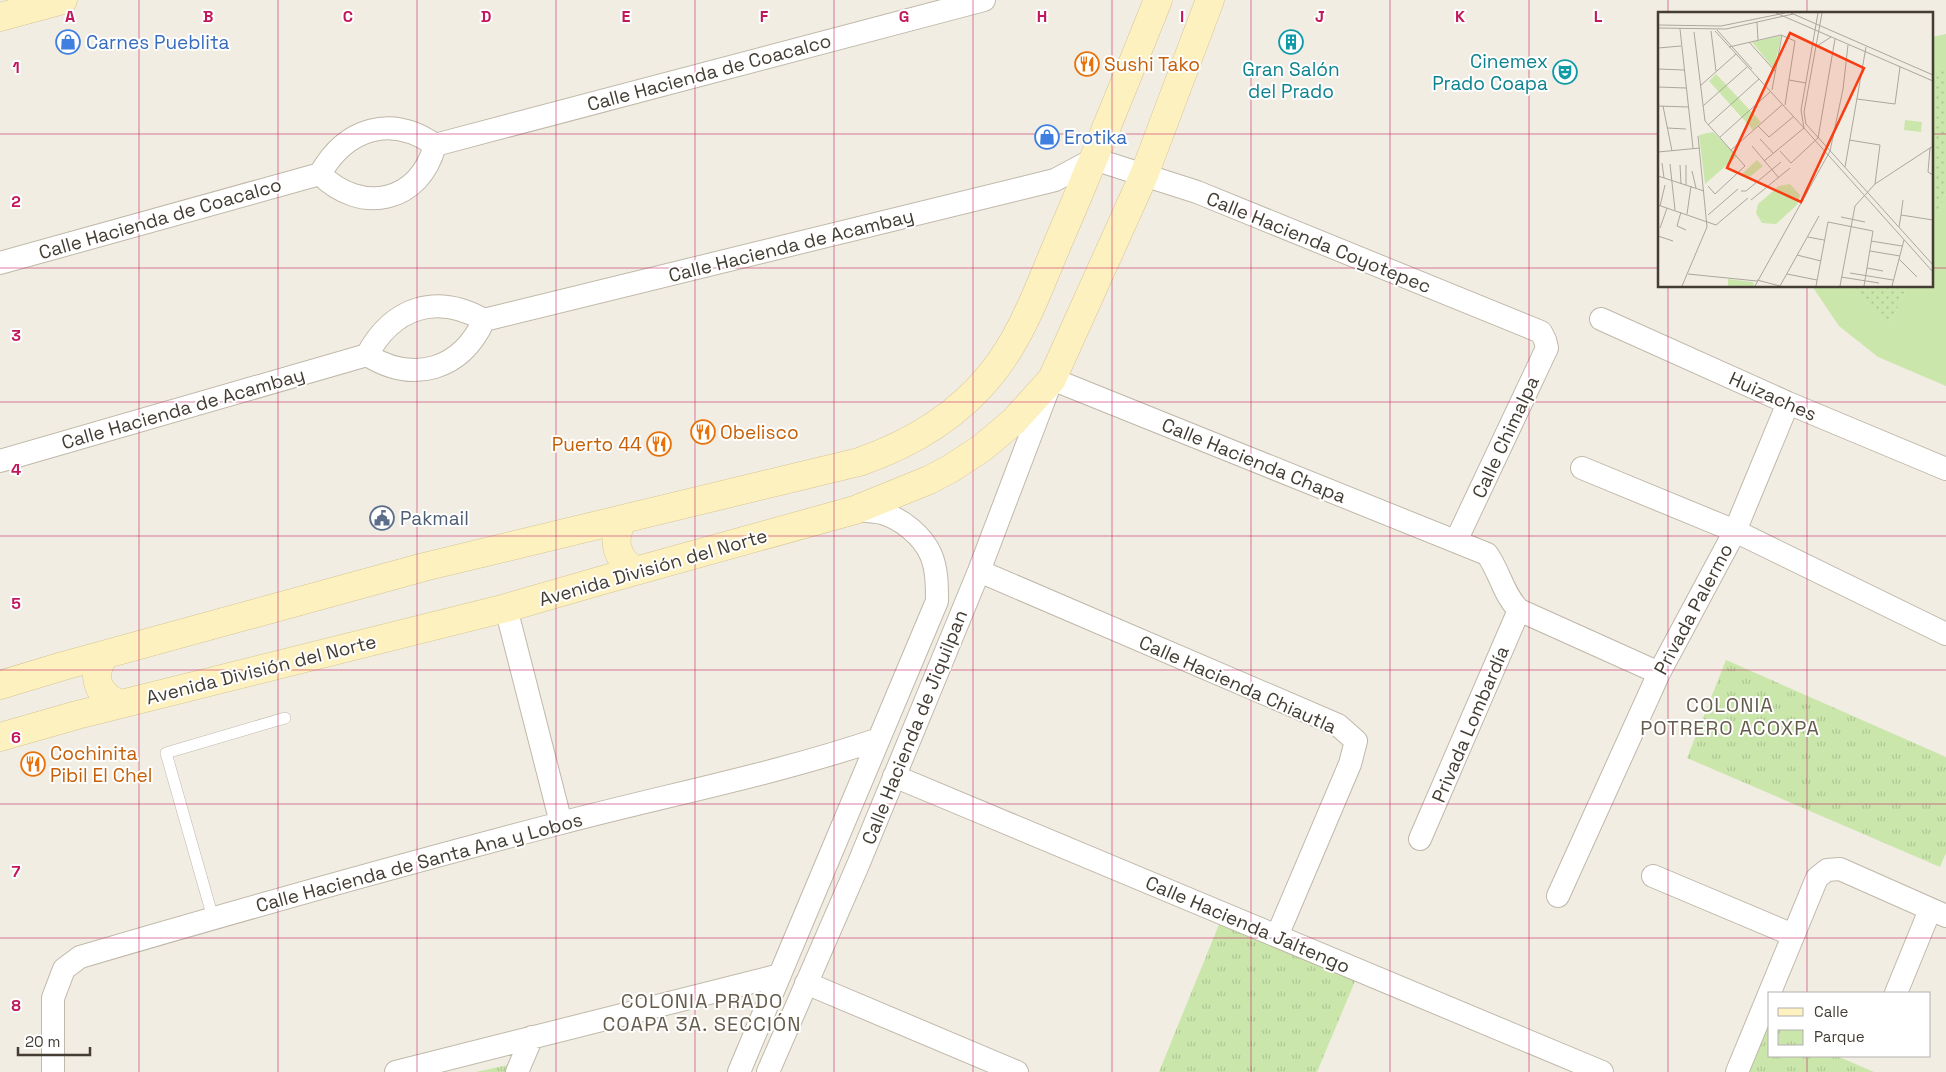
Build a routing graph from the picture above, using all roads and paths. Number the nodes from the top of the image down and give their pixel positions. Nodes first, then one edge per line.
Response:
1 (63, 0) edge
2 (984, 0) edge
3 (1158, 0) edge
4 (1210, 0) edge
5 (0, 16) edge
6 (435, 145) junction
7 (1094, 160) junction
8 (320, 174) junction
9 (1144, 175) junction
10 (0, 263) edge
11 (1601, 319) dead end
12 (484, 320) junction
13 (1541, 332) joint
14 (367, 355) junction
15 (1052, 379) junction
16 (1788, 403) junction
17 (0, 461) edge
18 (1582, 468) dead end
19 (1946, 470) edge
20 (855, 510) junction
21 (623, 520) junction
22 (587, 528) junction
23 (1735, 531) junction
24 (1456, 541) junction
25 (636, 571) junction
26 (979, 571) junction
27 (603, 580) junction
28 (506, 608) junction
29 (1519, 610) junction
30 (1946, 634) edge
31 (105, 655) junction
32 (63, 666) junction
33 (1659, 673) junction
34 (4, 682) edge
35 (119, 704) junction
36 (77, 715) junction
37 (284, 718) dead end
38 (0, 737) edge
39 (879, 739) junction
40 (894, 776) junction
41 (561, 823) junction
42 (1420, 838) dead end
43 (832, 851) junction
44 (858, 865) junction
45 (1653, 876) dead end
46 (1558, 896) dead end
47 (1938, 913) edge
48 (213, 918) junction
49 (1793, 935) junction
50 (1277, 936) junction
51 (780, 975) junction
52 (806, 983) junction
53 (1770, 992) edge
54 (1897, 992) edge
55 (1768, 996) edge
56 (532, 1038) junction
57 (53, 1072) edge
58 (396, 1072) edge
59 (517, 1072) edge
60 (739, 1072) edge
61 (768, 1072) edge
62 (1017, 1072) edge
63 (1602, 1072) edge
64 (1737, 1072) edge

1 - 5 main road
2 - 6 street, Calle Hacienda de Coacalco
3 - 7 main road
4 - 9 main road, Avenida División del Norte
6 - 8 street
6 - 8 street
7 - 9 street, Calle Hacienda Coyotepec
7 - 12 street, Calle Hacienda de Acambay
7 - 21 main road
8 - 10 street, Calle Hacienda de Coacalco
9 - 13 street, Calle Hacienda Coyotepec
9 - 15 main road, Avenida División del Norte
11 - 16 street, Huizaches
12 - 14 street
12 - 14 street
13 - 24 street, Calle Chimalpa
14 - 17 street, Calle Hacienda de Acambay
15 - 20 main road, Avenida División del Norte
15 - 24 street, Calle Hacienda Chapa
15 - 26 street, Calle Hacienda de Jiquilpan
16 - 19 street, Huizaches
16 - 23 street, Privada Palermo
18 - 23 street
20 - 25 main road, Avenida División del Norte
20 - 39 street, Calle Hacienda de Jiquilpan
21 - 22 main road
21 - 25 main road
22 - 27 main road
22 - 31 main road
23 - 30 street
23 - 33 street, Privada Palermo
24 - 29 street, Calle Hacienda Chapa
25 - 27 main road, Avenida División del Norte
26 - 40 street, Calle Hacienda de Jiquilpan
26 - 50 street, Calle Hacienda Chiautla
27 - 28 main road, Avenida División del Norte
28 - 35 main road, Avenida División del Norte
28 - 41 street
29 - 33 street
29 - 42 street, Privada Lombardía
31 - 32 main road
31 - 35 main road
32 - 34 main road
32 - 36 main road
33 - 46 street, Privada Palermo
35 - 36 main road, Avenida División del Norte
36 - 38 main road, Avenida División del Norte
37 - 48 lane
39 - 41 street, Calle Hacienda de Santa Ana y Lobos
39 - 43 street, Calle Hacienda de Jiquilpan
40 - 44 street, Calle Hacienda de Jiquilpan
40 - 50 street, Calle Hacienda Jaltengo
41 - 48 street, Calle Hacienda de Santa Ana y Lobos
43 - 44 street
43 - 51 street, Calle Hacienda de Jiquilpan
44 - 52 street, Calle Hacienda de Jiquilpan
45 - 49 street
47 - 49 street
47 - 54 street
48 - 57 street, Calle Hacienda de Santa Ana y Lobos
49 - 53 street
50 - 63 street, Calle Hacienda Jaltengo
51 - 56 street
51 - 60 street, Calle Hacienda de Jiquilpan
52 - 61 street, Calle Hacienda de Jiquilpan
52 - 62 street
55 - 64 street
56 - 58 street
56 - 59 street

